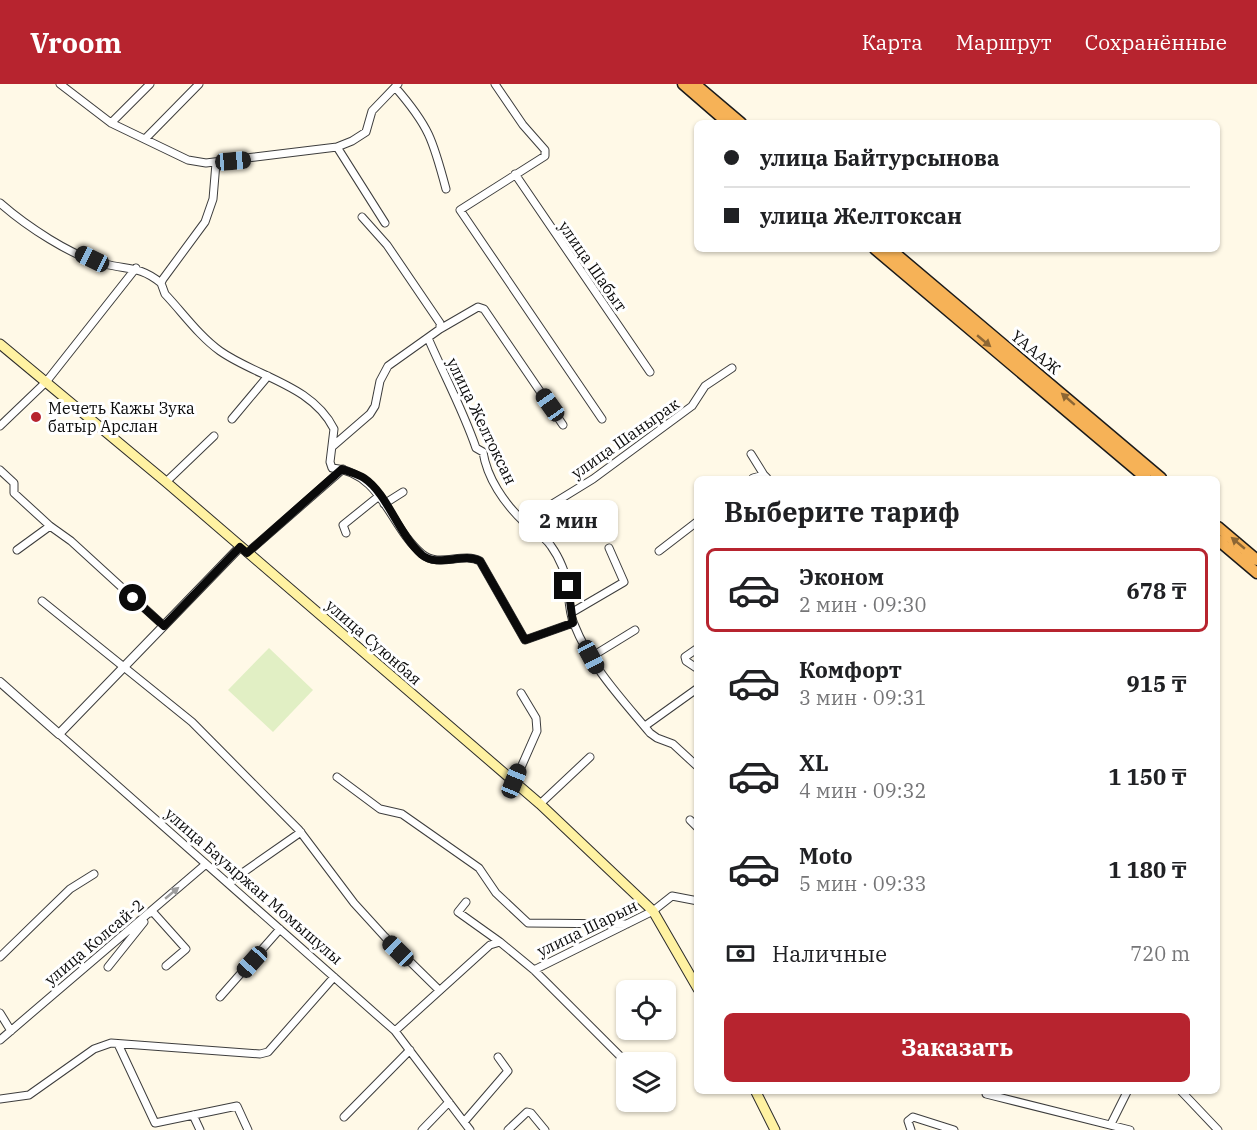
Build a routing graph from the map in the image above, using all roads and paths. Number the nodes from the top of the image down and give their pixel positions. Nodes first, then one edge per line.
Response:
1 (60, 84) edge
2 (150, 84) edge
3 (199, 84) edge
4 (495, 84) edge
5 (683, 84) edge
6 (695, 84) edge
7 (397, 86) edge
8 (725, 120) edge
9 (737, 120) edge
10 (111, 123) junction
11 (145, 139) junction
12 (337, 147) junction
13 (216, 163) junction
14 (515, 174) junction
15 (446, 189) dead end
16 (0, 203) edge
17 (362, 217) dead end
18 (385, 223) dead end
19 (879, 252) edge
20 (894, 252) edge
21 (136, 268) junction
22 (161, 283) junction
23 (440, 329) junction
24 (428, 338) junction
25 (0, 344) edge
26 (732, 368) dead end
27 (650, 372) dead end
28 (268, 376) junction
29 (46, 382) junction
30 (232, 419) dead end
31 (602, 419) dead end
32 (563, 425) dead end
33 (0, 426) edge
34 (214, 436) dead end
35 (333, 446) junction
36 (751, 454) dead end
37 (342, 469) junction
38 (0, 470) edge
39 (765, 476) edge
40 (1144, 476) edge
41 (1159, 476) edge
42 (166, 482) junction
43 (403, 492) dead end
44 (379, 496) junction
45 (384, 504) junction
46 (524, 522) junction
47 (694, 524) edge
48 (50, 526) junction
49 (1220, 529) edge
50 (346, 533) dead end
51 (1220, 542) edge
52 (609, 548) dead end
53 (17, 550) dead end
54 (244, 550) junction
55 (659, 551) dead end
56 (1257, 560) edge
57 (1257, 573) edge
58 (42, 601) dead end
59 (571, 613) junction
60 (573, 623) junction
61 (164, 626) junction
62 (635, 630) dead end
63 (694, 651) edge
64 (591, 657) junction
65 (694, 666) edge
66 (124, 668) junction
67 (0, 682) edge
68 (694, 691) edge
69 (521, 693) dead end
70 (645, 726) junction
71 (59, 735) junction
72 (590, 757) dead end
73 (694, 763) edge
74 (338, 777) dead end
75 (514, 781) junction
76 (540, 804) junction
77 (690, 820) dead end
78 (694, 824) edge
79 (301, 832) junction
80 (207, 864) junction
81 (94, 874) dead end
82 (228, 883) junction
83 (694, 900) edge
84 (466, 902) dead end
85 (152, 911) junction
86 (652, 911) junction
87 (627, 924) junction
88 (280, 929) junction
89 (500, 942) junction
90 (0, 944) edge
91 (6, 950) junction
92 (0, 957) edge
93 (166, 966) dead end
94 (108, 967) dead end
95 (534, 970) junction
96 (334, 977) junction
97 (694, 982) edge
98 (439, 990) junction
99 (220, 997) dead end
100 (0, 1013) edge
101 (11, 1031) junction
102 (396, 1031) junction
103 (0, 1040) edge
104 (118, 1044) junction
105 (410, 1050) junction
106 (616, 1052) edge
107 (498, 1057) dead end
108 (757, 1094) edge
109 (994, 1094) edge
110 (1126, 1094) edge
111 (1184, 1094) edge
112 (0, 1099) edge
113 (449, 1102) junction
114 (193, 1115) junction
115 (344, 1117) dead end
116 (464, 1122) junction
117 (1111, 1124) junction
118 (1127, 1129) edge
119 (200, 1130) edge
120 (248, 1130) edge
121 (422, 1130) edge
122 (470, 1130) edge
123 (508, 1130) edge
124 (545, 1130) edge
125 (775, 1130) edge
126 (910, 1130) edge
127 (954, 1130) edge
128 (1218, 1130) edge

1 - 10 street
2 - 10 street
3 - 11 street
4 - 14 street
5 - 8 highway
6 - 9 highway
7 - 12 street
7 - 15 street
10 - 11 street
11 - 13 street
12 - 13 street
12 - 18 street
13 - 22 street
14 - 27 street, улица Шабыт
14 - 31 street
16 - 21 street
17 - 23 street
19 -> 40 highway, ҮАААЖ
41 -> 20 highway, ҮАААЖ
21 - 22 street
21 - 29 street
22 - 28 street
23 - 24 street
23 - 32 street
24 - 35 street
24 - 46 street, улица Желтоксан
25 - 29 main road, улица Суюнбая
26 - 46 street, улица Шанырак
28 - 30 street
28 - 35 street
29 - 33 street
29 - 42 main road, улица Суюнбая
34 - 42 street
35 - 37 street
36 - 39 street
37 - 44 street
37 - 54 street
38 - 48 street
42 - 54 main road, улица Суюнбая
43 - 45 street
44 - 45 street
44 - 50 street
45 - 60 street
46 - 59 street, улица Желтоксан
47 - 55 street
48 - 53 street
48 - 61 street
56 -> 49 highway
51 - 57 highway
52 - 59 street
54 - 61 street
54 - 75 main road, улица Суюнбая
58 - 66 street
59 - 60 street, улица Желтоксан
60 - 64 street, улица Желтоксан
61 - 66 street
62 - 64 street
63 - 65 street
64 - 70 street, улица Желтоксан
66 - 71 street
66 - 79 street
67 - 71 street, улица Бауыржан Момышулы
68 - 70 street
69 - 75 street
70 - 73 street, улица Желтоксан
71 - 80 street, улица Бауыржан Момышулы
72 - 76 street
74 - 87 street
75 - 76 main road, улица Суюнбая
76 - 86 main road, улица Суюнбая
77 - 78 street
79 - 82 street
79 - 98 street
80 - 82 street, улица Бауыржан Момышулы
85 -> 80 street, улица Колсай-2
81 - 91 street
82 - 88 street, улица Бауыржан Момышулы
83 - 86 street, улица Шарын
84 - 89 street
85 - 93 street
85 - 94 street
85 - 101 street, улица Колсай-2
86 - 87 street, улица Шарын
86 - 97 main road, улица Суюнбая
87 - 95 street, улица Шарын
88 - 96 street, улица Бауыржан Момышулы
88 - 99 street
89 - 95 street
89 - 98 street
90 - 91 street
91 - 92 street
95 - 106 street
96 - 102 street, улица Бауыржан Момышулы
96 - 104 street
98 - 102 street
100 - 101 street
101 - 103 street, улица Колсай-2
102 - 105 street, улица Бауыржан Момышулы
104 - 112 street
104 - 114 street
105 - 113 street, улица Бауыржан Момышулы
105 - 115 street
107 - 116 street
108 - 125 main road
109 - 117 street
110 - 117 street
111 - 128 street
113 - 116 street, улица Бауыржан Момышулы
113 - 121 street
114 - 119 street
114 - 120 street
116 - 122 street, улица Бауыржан Момышулы
117 - 118 street
123 - 124 street
126 - 127 street

